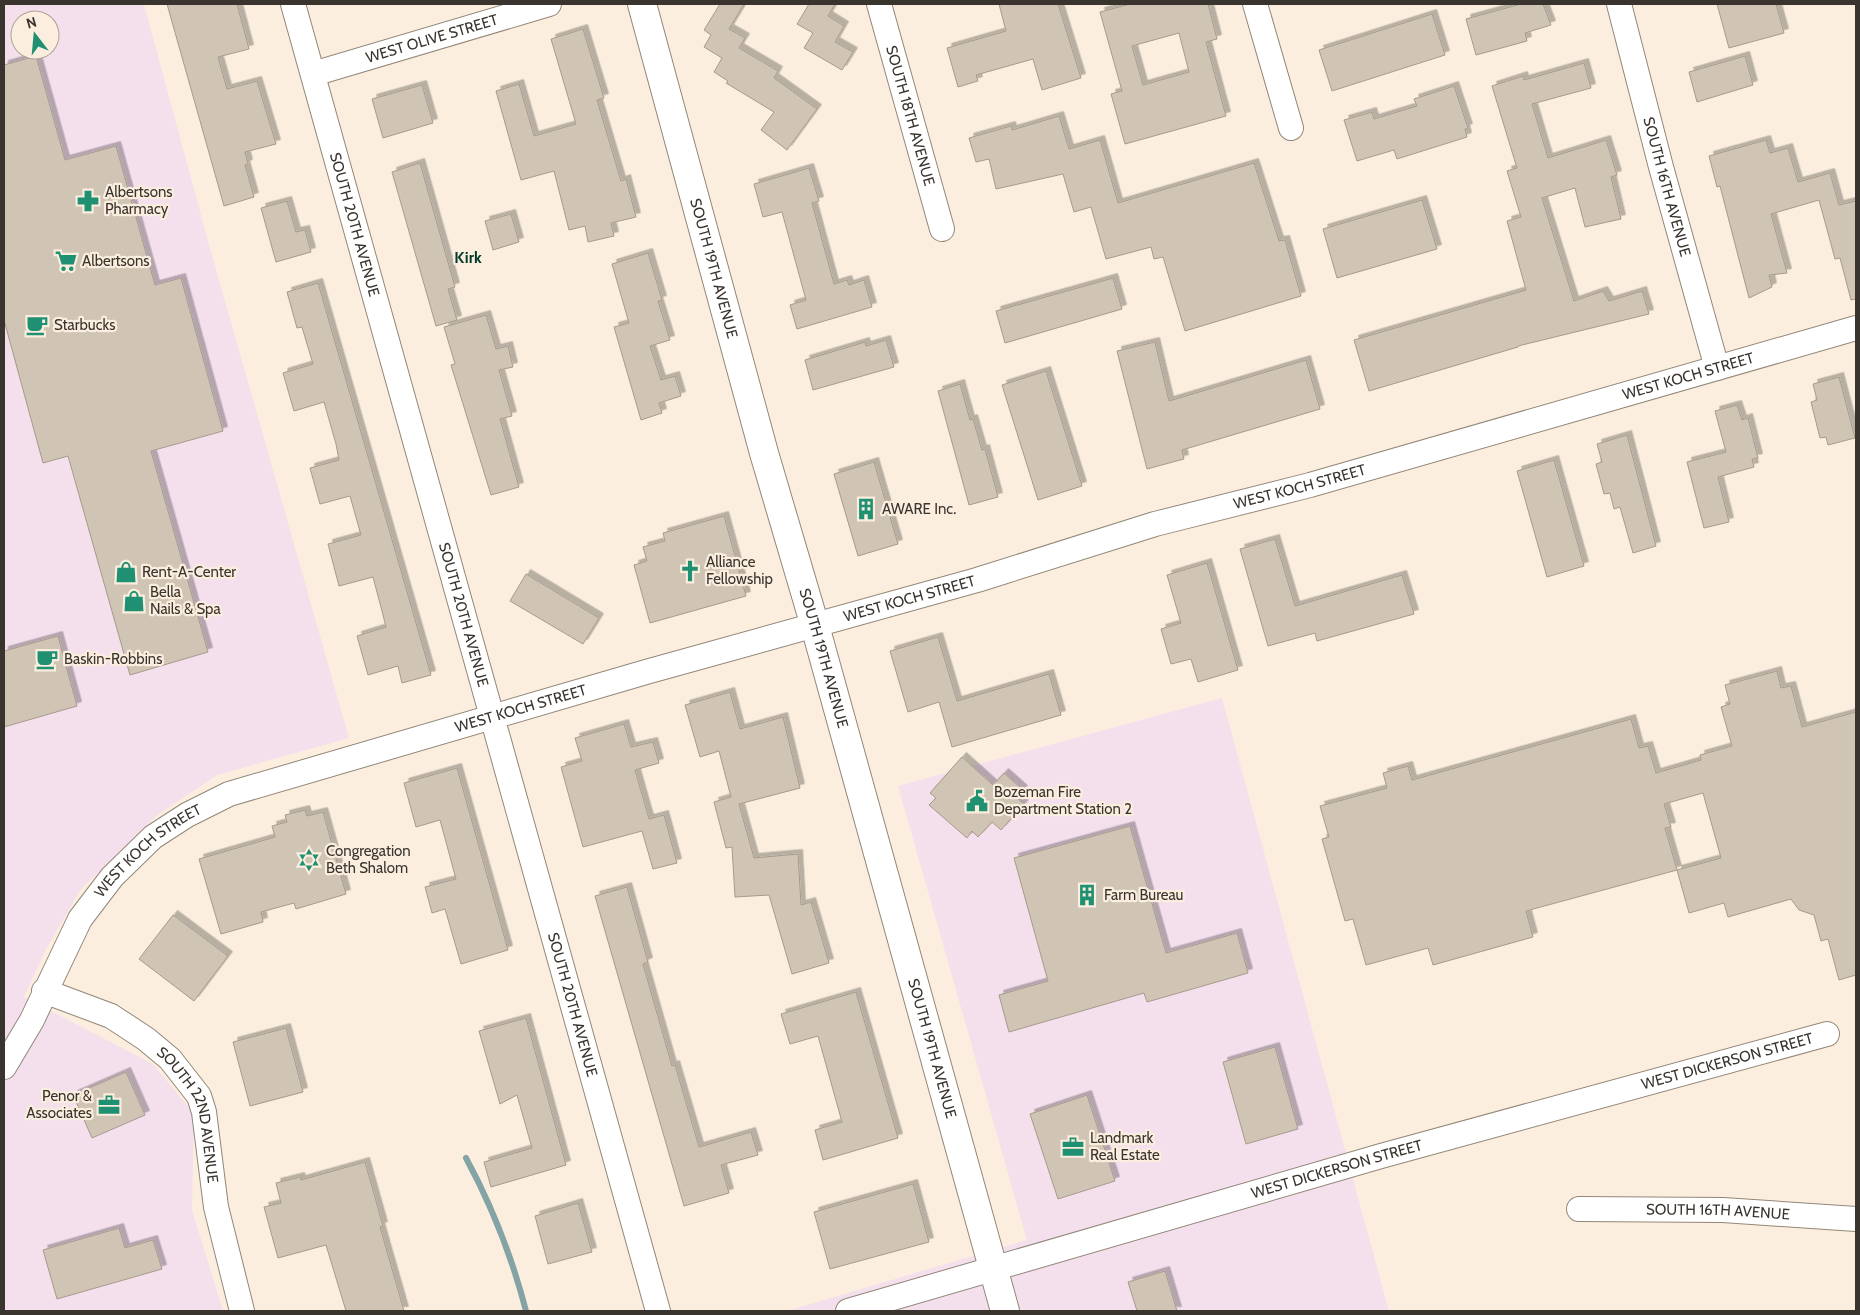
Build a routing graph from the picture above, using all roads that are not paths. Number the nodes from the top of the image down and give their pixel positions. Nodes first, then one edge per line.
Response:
1 (293, 4) edge
2 (549, 4) edge
3 (642, 4) edge
4 (879, 4) edge
5 (1255, 4) edge
6 (1619, 4) edge
7 (312, 74) junction
8 (1291, 128) dead end
9 (942, 229) dead end
10 (1856, 328) edge
11 (1717, 368) junction
12 (815, 626) junction
13 (492, 716) junction
14 (44, 991) junction
15 (1827, 1034) dead end
16 (4, 1067) edge
17 (1579, 1209) dead end
18 (1856, 1218) edge
19 (992, 1269) junction
20 (242, 1311) edge
21 (658, 1311) edge
22 (848, 1311) edge
23 (1004, 1311) edge

1 - 7 street, SOUTH 20TH AVENUE
2 - 7 street, WEST OLIVE STREET
3 - 12 main road, SOUTH 19TH AVENUE
4 - 9 street, SOUTH 18TH AVENUE
5 - 8 street
6 - 11 street, SOUTH 16TH AVENUE
7 - 13 street, SOUTH 20TH AVENUE
10 - 11 street, WEST KOCH STREET
11 - 12 street, WEST KOCH STREET
12 - 13 street, WEST KOCH STREET
12 - 19 main road, SOUTH 19TH AVENUE
13 - 14 street, WEST KOCH STREET
13 - 21 street, SOUTH 20TH AVENUE
14 - 16 street, WEST KOCH STREET
14 - 20 street, SOUTH 22ND AVENUE
15 - 19 street, WEST DICKERSON STREET
17 - 18 street, SOUTH 16TH AVENUE
19 - 22 street, WEST DICKERSON STREET
19 - 23 main road, SOUTH 19TH AVENUE

